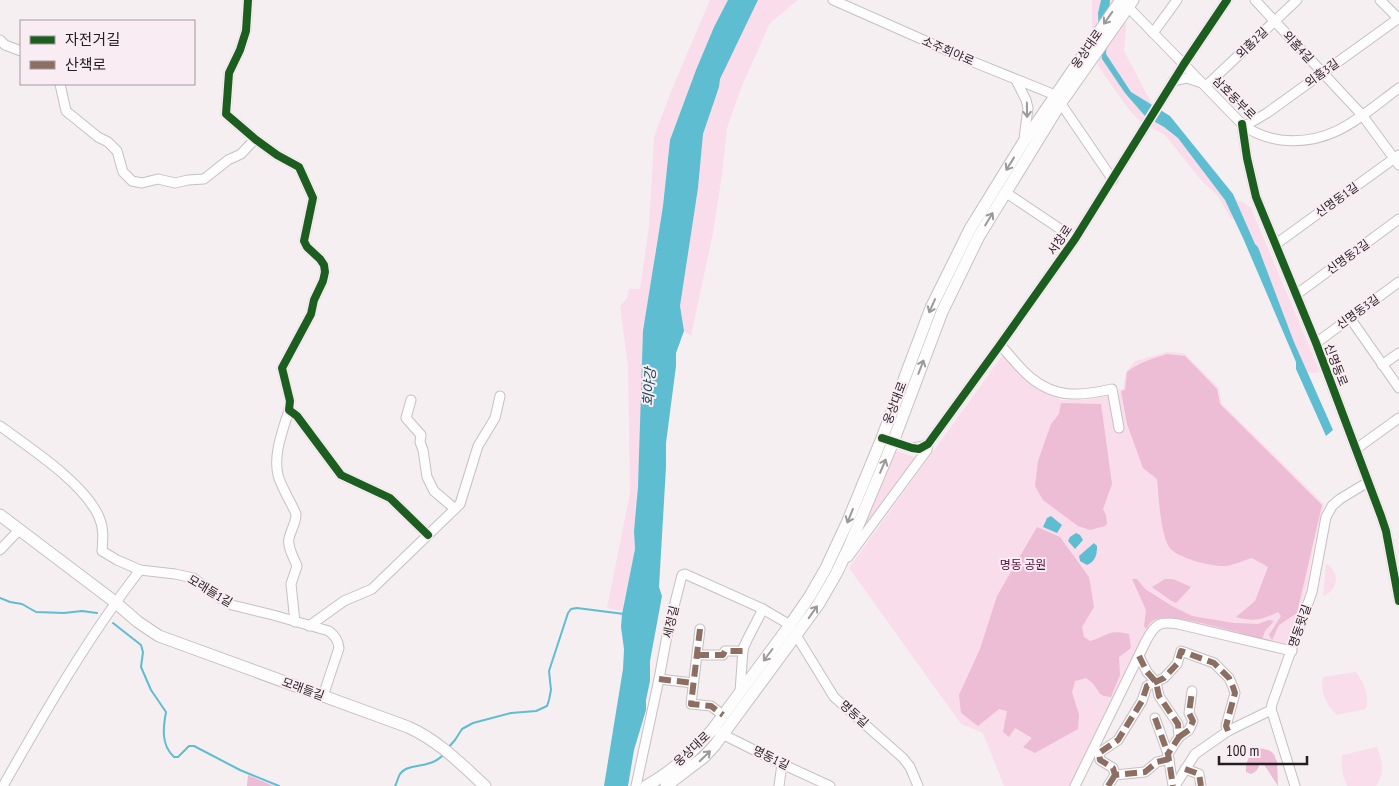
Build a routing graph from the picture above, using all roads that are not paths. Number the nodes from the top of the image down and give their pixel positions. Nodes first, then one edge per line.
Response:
1 (248, 0) edge
2 (833, 0) edge
3 (1177, 0) edge
4 (1226, 0) edge
5 (1255, 0) edge
6 (1297, 0) edge
7 (1380, 0) edge
8 (1126, 5) edge
9 (1399, 19) edge
10 (1274, 22) junction
11 (1153, 33) junction
12 (0, 40) edge
13 (20, 51) edge
14 (1184, 64) junction
15 (1322, 72) junction
16 (1016, 80) junction
17 (1173, 82) junction
18 (60, 85) edge
19 (1205, 85) junction
20 (1399, 88) edge
21 (1058, 100) junction
22 (1362, 115) junction
23 (1246, 127) junction
24 (255, 139) junction
25 (1023, 143) junction
26 (1397, 159) edge
27 (1113, 180) junction
28 (1005, 192) junction
29 (1399, 219) edge
30 (1075, 239) junction
31 (1276, 244) junction
32 (1399, 282) edge
33 (1297, 294) junction
34 (1350, 318) junction
35 (1316, 342) junction
36 (1000, 345) junction
37 (1399, 352) edge
38 (1382, 365) junction
39 (1399, 388) edge
40 (500, 396) dead end
41 (411, 400) dead end
42 (289, 410) junction
43 (1399, 418) edge
44 (0, 426) edge
45 (1119, 428) dead end
46 (898, 429) junction
47 (887, 440) junction
48 (928, 444) junction
49 (912, 448) junction
50 (1356, 449) junction
51 (1368, 482) junction
52 (455, 509) junction
53 (0, 516) edge
54 (20, 530) junction
55 (428, 535) junction
56 (0, 550) edge
57 (140, 570) junction
58 (836, 574) junction
59 (1399, 601) edge
60 (115, 602) junction
61 (764, 609) junction
62 (295, 622) junction
63 (790, 625) junction
64 (309, 626) junction
65 (700, 629) dead end
66 (796, 635) junction
67 (743, 651) junction
68 (1292, 651) junction
69 (697, 655) junction
70 (1139, 656) junction
71 (659, 679) junction
72 (1156, 682) junction
73 (693, 683) junction
74 (1192, 690) dead end
75 (740, 692) junction
76 (323, 696) junction
77 (1271, 710) junction
78 (723, 715) junction
79 (1155, 718) dead end
80 (1256, 718) junction
81 (1276, 728) junction
82 (1228, 731) junction
83 (718, 732) junction
84 (1179, 737) junction
85 (1096, 752) junction
86 (1168, 756) junction
87 (782, 764) junction
88 (1185, 769) junction
89 (1116, 775) junction
90 (679, 781) edge
91 (652, 785) edge
92 (3, 786) edge
93 (485, 786) edge
94 (636, 786) edge
95 (666, 786) edge
96 (778, 786) edge
97 (830, 786) edge
98 (918, 786) edge
99 (1075, 786) edge
100 (1108, 786) edge
101 (1174, 786) edge
102 (1201, 786) edge
103 (1295, 786) edge

1 - 24 street
2 - 16 street, 소주회야로
3 - 11 street
4 - 14 street, 서창로
5 - 10 street, 외홈4길
6 - 10 street, 외홈2길
7 - 9 street
8 - 11 street, 삼호동부로
8 - 21 main road, 웅상대로
8 -> 21 main road, 웅상대로
9 - 15 street, 외홈3길
10 - 15 street, 외홈4길
10 - 19 street, 외홈2길
11 - 14 street, 삼호동부로
12 - 13 street
14 - 17 street, 서창로
14 - 19 street, 삼호동부로
15 - 22 street, 외홈4길
15 - 23 street, 외홈3길
16 - 21 street, 소주회야로
16 -> 25 street
17 - 19 street
17 - 27 street, 서창로
18 - 24 street
19 - 23 street, 삼호동부로
20 - 22 street, 삼호동부로
21 - 25 main road, 웅상대로
21 - 27 street
21 - 28 main road, 웅상대로
22 - 23 street, 삼호동부로
22 - 26 street, 외홈4길
23 - 31 street, 신명동로
24 - 42 street
25 -> 47 main road, 웅상대로
26 - 31 street, 신명동1길
27 - 30 street, 서창로
28 - 30 street
46 -> 28 main road, 웅상대로
29 - 33 street, 신명동2길
30 - 36 street, 서창로
31 - 33 street, 신명동로
32 - 34 street, 신명동3길
33 - 35 street, 신명동로
34 - 35 street, 신명동3길
34 - 38 street
35 - 50 street, 신명동로
36 - 45 street
36 - 48 street, 서창로
37 - 38 street
38 - 39 street
40 - 52 street
41 - 52 street
42 - 55 street
42 - 62 street
43 - 50 street
44 - 57 street, 모래들1길
46 - 47 main road, 웅상대로
46 - 49 street
47 - 49 street
58 -> 47 main road, 웅상대로
47 -> 63 main road, 웅상대로
48 - 49 street
48 - 58 street, 서창로
50 - 51 street, 신명동로
51 - 59 street, 신명동로
51 - 68 street, 명동뒷길
52 - 55 street
53 - 54 main road, 모래들길
54 - 56 street
54 - 60 main road, 모래들길
55 - 64 street
57 - 60 street
57 - 62 street, 모래들1길
66 -> 58 main road, 웅상대로
60 - 76 main road, 모래들길
60 - 92 street
61 - 63 street, 세정길
61 - 67 street
61 - 71 street, 세정길
62 - 64 street, 모래들1길
63 -> 75 main road, 웅상대로
64 - 76 street, 모래들1길
65 - 69 street
66 - 83 main road, 웅상대로
66 - 98 street, 명동길
67 - 69 street
67 - 75 street
68 - 70 street
68 - 77 street, 명동뒷길
69 - 73 street
70 - 72 street
70 - 85 street
71 - 73 street
71 - 94 street, 세정길
72 - 82 street
72 - 84 street
72 - 85 street
73 - 78 street
74 - 84 street
75 - 78 main road, 웅상대로
76 - 93 main road, 모래들길
77 - 80 street
77 - 81 street
78 - 83 main road, 웅상대로
79 - 86 street
80 - 81 street
80 - 82 street
81 - 103 street
82 - 88 street
83 - 87 street, 명동1길
90 -> 83 main road, 웅상대로
83 - 91 main road, 웅상대로
84 - 86 street
85 - 89 street
85 - 99 street
86 - 89 street
86 - 101 street
87 - 96 street
87 - 97 street, 명동1길
88 - 101 street
88 - 102 street
89 - 100 street
90 - 95 main road, 웅상대로

